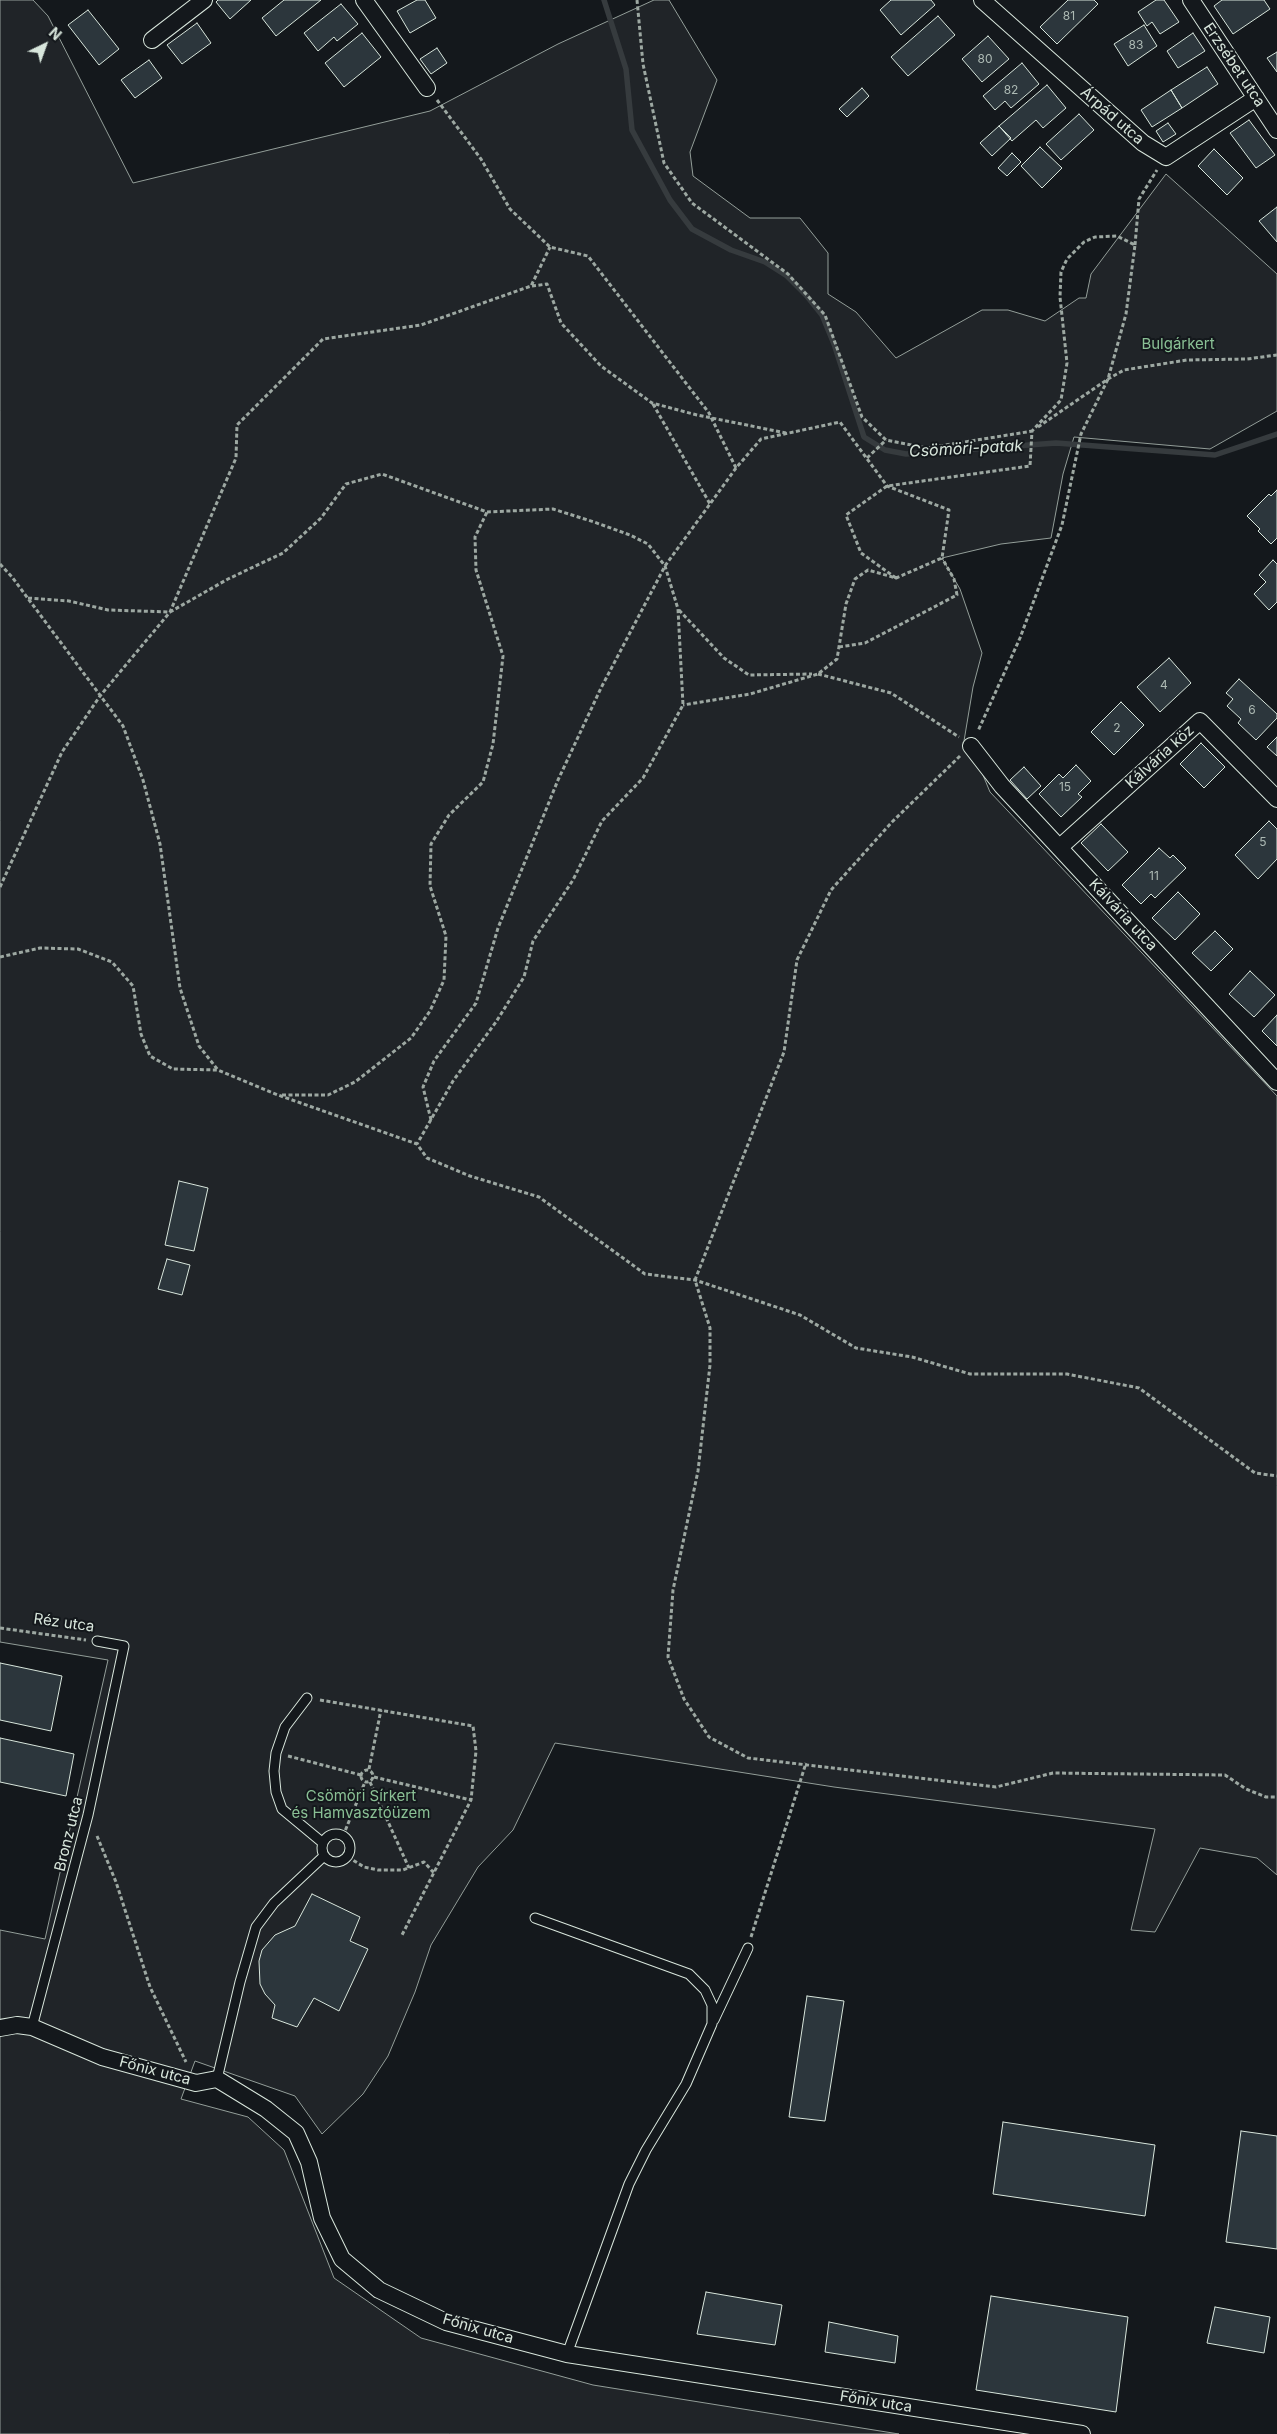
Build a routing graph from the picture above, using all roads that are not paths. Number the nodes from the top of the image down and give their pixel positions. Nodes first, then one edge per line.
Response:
1 (204, 0) edge
2 (364, 0) edge
3 (982, 0) edge
4 (1191, 0) edge
5 (152, 40) dead end
6 (427, 88) dead end
7 (1256, 98) junction
8 (1277, 130) edge
9 (971, 746) road end
10 (1277, 799) edge
11 (1060, 847) junction
12 (1277, 1082) edge
13 (97, 1641) road end
14 (124, 1646) joint
15 (307, 1698) road end
16 (323, 1843) junction
17 (324, 1856) junction
18 (535, 1918) dead end
19 (748, 1948) road end
20 (712, 2024) junction
21 (32, 2027) junction
22 (0, 2028) edge
23 (216, 2079) junction
24 (568, 2354) junction
25 (1082, 2434) edge

1 - 5 street
2 - 6 street
3 - 7 street, Árpád utca
4 - 7 street, Erzsébet utca
7 - 8 street, Erzsébet utca
9 - 11 street, Kálvária utca
10 - 11 street, Kálvária köz
11 - 12 street, Kálvária utca
13 - 14 lane, Réz utca
14 - 21 lane, Bronz utca
15 - 16 lane
16 - 17 lane
16 - 17 lane
17 - 23 lane
18 - 20 lane
19 - 20 lane
20 - 24 lane
21 - 22 street, Főnix utca
21 - 23 street, Főnix utca
23 - 24 street, Főnix utca
24 - 25 street, Főnix utca

